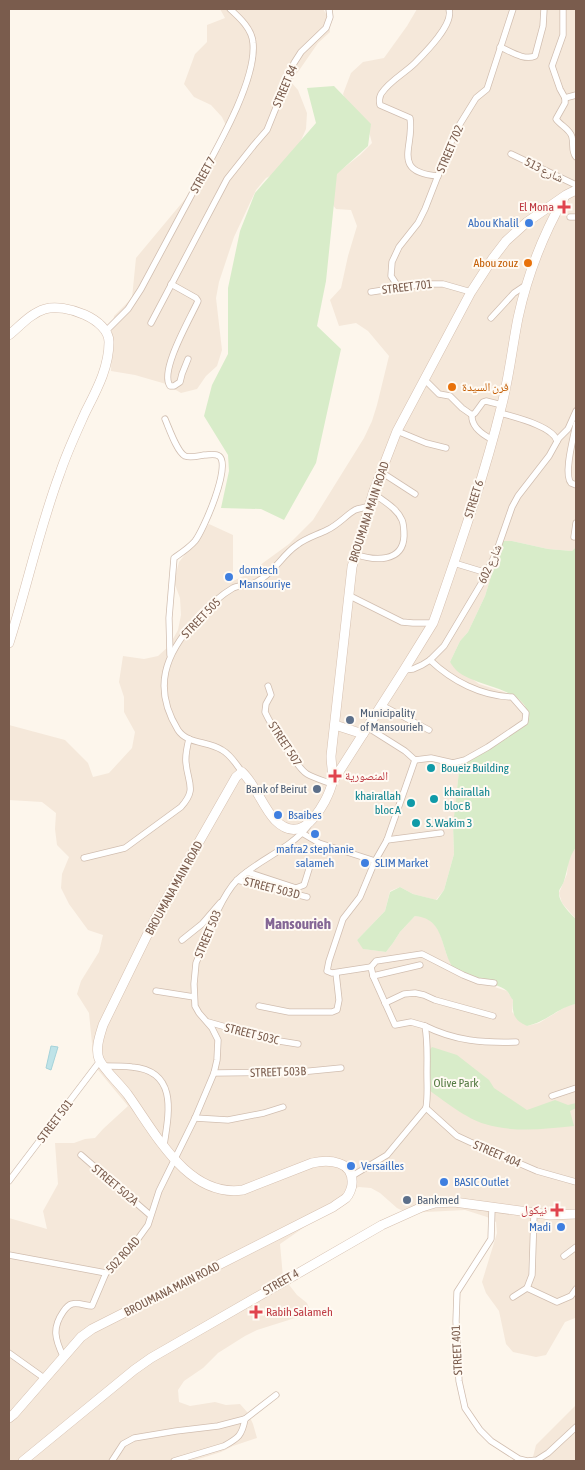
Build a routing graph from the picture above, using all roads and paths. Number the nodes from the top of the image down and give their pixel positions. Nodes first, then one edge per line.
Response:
1 (230, 9) edge
2 (329, 9) edge
3 (449, 9) edge
4 (513, 9) edge
5 (544, 9) edge
6 (563, 9) edge
7 (500, 47) junction
8 (576, 95) edge
9 (565, 98) junction
10 (511, 154) dead end
11 (576, 157) edge
12 (438, 176) junction
13 (576, 185) edge
14 (576, 190) edge
15 (566, 195) junction
16 (541, 212) junction
17 (550, 222) junction
18 (171, 284) junction
19 (526, 285) junction
20 (399, 288) junction
21 (371, 292) dead end
22 (471, 292) junction
23 (492, 318) dead end
24 (151, 323) dead end
25 (106, 330) junction
26 (9, 335) edge
27 (188, 359) dead end
28 (424, 379) junction
29 (501, 409) junction
30 (576, 412) edge
31 (472, 415) junction
32 (165, 419) dead end
33 (576, 424) edge
34 (397, 431) junction
35 (493, 440) junction
36 (557, 441) junction
37 (446, 448) dead end
38 (381, 472) junction
39 (576, 485) edge
40 (373, 493) junction
41 (415, 494) dead end
42 (369, 506) junction
43 (576, 523) edge
44 (574, 537) dead end
45 (355, 554) junction
46 (454, 563) junction
47 (487, 573) junction
48 (348, 594) junction
49 (433, 623) junction
50 (9, 643) edge
51 (170, 657) junction
52 (430, 660) junction
53 (404, 670) junction
54 (268, 686) dead end
55 (381, 706) junction
56 (334, 725) junction
57 (365, 730) junction
58 (429, 730) dead end
59 (189, 739) junction
60 (331, 756) junction
61 (347, 759) junction
62 (414, 760) junction
63 (242, 772) junction
64 (332, 783) junction
65 (309, 824) junction
66 (302, 833) junction
67 (442, 833) dead end
68 (387, 840) junction
69 (84, 858) dead end
70 (375, 862) junction
71 (309, 870) dead end
72 (247, 872) junction
73 (237, 880) junction
74 (224, 897) junction
75 (307, 897) dead end
76 (182, 940) dead end
77 (420, 965) dead end
78 (371, 967) junction
79 (336, 973) junction
80 (373, 976) junction
81 (494, 983) dead end
82 (156, 991) dead end
83 (194, 996) junction
84 (385, 1003) junction
85 (259, 1006) dead end
86 (493, 1016) dead end
87 (206, 1022) junction
88 (426, 1026) junction
89 (516, 1042) dead end
90 (298, 1044) dead end
91 (103, 1064) junction
92 (341, 1068) dead end
93 (214, 1073) junction
94 (576, 1088) edge
95 (552, 1096) dead end
96 (283, 1107) dead end
97 (426, 1108) junction
98 (195, 1118) junction
99 (164, 1145) junction
100 (80, 1155) dead end
101 (175, 1159) junction
102 (352, 1176) junction
103 (9, 1182) edge
104 (576, 1182) edge
105 (492, 1208) junction
106 (534, 1214) junction
107 (576, 1214) edge
108 (150, 1215) junction
109 (576, 1247) edge
110 (9, 1255) edge
111 (564, 1256) dead end
112 (106, 1273) junction
113 (527, 1288) junction
114 (576, 1289) edge
115 (513, 1297) dead end
116 (9, 1353) edge
117 (63, 1356) junction
118 (44, 1378) junction
119 (276, 1394) dead end
120 (9, 1418) edge
121 (245, 1419) junction
122 (576, 1428) edge
123 (537, 1460) edge
124 (23, 1461) edge
125 (112, 1461) edge
126 (174, 1461) edge

1 - 25 street, STREET 7
2 - 18 street, STREET 84
3 - 12 street
4 - 7 street, STREET 702
5 - 7 street
6 - 9 street
7 - 12 street, STREET 702
8 - 9 street
9 - 11 street
10 - 13 street, شارع 513
12 - 20 street, STREET 702
14 - 15 street, BROUMANA MAIN ROAD
15 - 16 street, BROUMANA MAIN ROAD
15 - 17 street, STREET 6
16 - 17 street
16 - 22 street, BROUMANA MAIN ROAD
17 - 19 street, STREET 6
18 - 24 street, STREET 84
18 - 27 street
19 - 23 street
19 - 29 street, STREET 6
20 - 21 street, STREET 701
20 - 22 street, STREET 701
22 - 28 street, BROUMANA MAIN ROAD
25 - 26 street
25 - 50 street
28 - 31 street
28 - 34 street, BROUMANA MAIN ROAD
29 - 31 street
29 - 35 street, STREET 6
29 - 36 street
30 - 36 street, شارع 602
31 - 35 street
32 - 51 street
33 - 39 street
34 - 37 street
34 - 38 street, BROUMANA MAIN ROAD
35 - 46 street, STREET 6
36 - 47 street, شارع 602
38 - 40 street, BROUMANA MAIN ROAD
38 - 41 street
40 - 42 street, BROUMANA MAIN ROAD
40 - 45 street
42 - 45 street, BROUMANA MAIN ROAD
42 - 51 street, STREET 505
43 - 44 street
45 - 48 street, BROUMANA MAIN ROAD
46 - 47 street
46 - 49 street, STREET 6
47 - 52 street, شارع 602
48 - 49 street
48 - 56 street, BROUMANA MAIN ROAD
49 - 53 street, STREET 6
51 - 59 street, STREET 505
52 - 53 street, شارع 602
52 - 62 street
53 - 55 street, STREET 6
54 - 64 street, STREET 507
55 - 57 street, STREET 6
55 - 58 street
56 - 57 street
56 - 60 street, BROUMANA MAIN ROAD
57 - 61 street, STREET 6
57 - 62 street
59 - 63 street
59 - 69 street
60 - 61 street
60 - 64 street, BROUMANA MAIN ROAD
61 - 64 street, STREET 6
62 - 68 street
63 - 65 street
63 - 91 street, BROUMANA MAIN ROAD
64 - 65 street
65 - 66 street, STREET 503
66 - 70 street
66 - 72 street, STREET 503
67 - 68 street
68 - 70 street
70 - 79 street
71 - 72 street
72 - 73 street, STREET 503
73 - 74 street, STREET 503
73 - 75 street, STREET 503D
74 - 76 street
74 - 83 street, STREET 503
77 - 80 street
78 - 79 street
78 - 80 street
78 - 81 street
79 - 85 street
80 - 84 street
82 - 83 street
83 - 87 street, STREET 503
84 - 86 street
84 - 88 street
87 - 90 street, STREET 503C
87 - 93 street, STREET 503
88 - 89 street
88 - 97 street
91 - 99 street
91 - 99 street
91 - 103 street, STREET 501
92 - 93 street, STREET 503B
93 - 98 street, STREET 503
94 - 95 street
96 - 98 street
97 - 102 street
97 - 104 street, STREET 404
98 - 101 street, STREET 503
99 - 101 street
100 - 108 street, STREET 502A
101 - 102 street
101 - 108 street, 502 ROAD
102 - 117 street, BROUMANA MAIN ROAD
105 - 106 street, STREET 4
105 - 123 street, STREET 401
105 - 124 street, STREET 4
106 - 107 street, STREET 4
106 - 113 street
108 - 112 street, 502 ROAD
109 - 111 street
110 - 112 street
112 - 117 street, 502 ROAD
113 - 114 street
113 - 115 street
116 - 118 street
117 - 118 street, BROUMANA MAIN ROAD
118 - 120 street, BROUMANA MAIN ROAD
119 - 121 street
121 - 125 street
121 - 126 street
122 - 123 street

